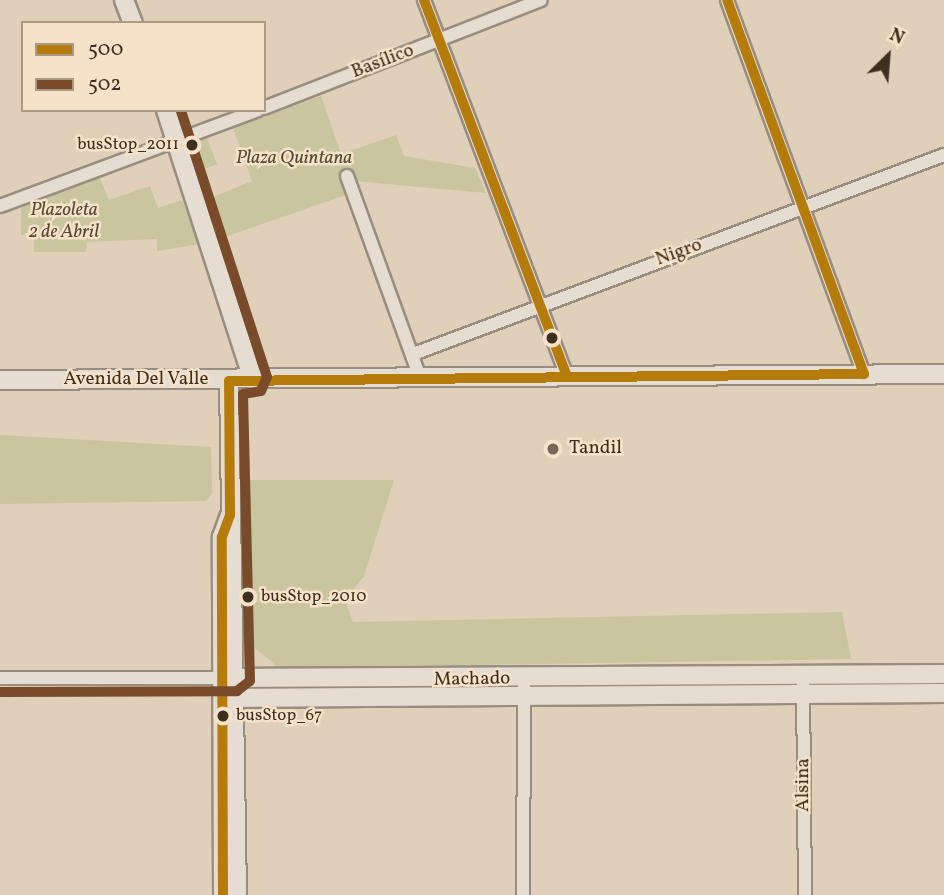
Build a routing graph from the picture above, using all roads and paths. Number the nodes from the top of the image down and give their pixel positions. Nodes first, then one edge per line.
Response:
1 (124, 0) edge
2 (424, 0) edge
3 (541, 0) edge
4 (727, 0) edge
5 (132, 21) edge
6 (440, 41) junction
7 (266, 107) edge
8 (167, 112) edge
9 (252, 112) edge
10 (178, 141) junction
11 (944, 155) edge
12 (347, 176) dead end
13 (0, 206) edge
14 (805, 207) junction
15 (538, 305) junction
16 (416, 354) junction
17 (864, 374) junction
18 (944, 374) edge
19 (567, 377) junction
20 (420, 378) junction
21 (253, 379) junction
22 (0, 380) edge
23 (229, 381) junction
24 (944, 674) edge
25 (803, 675) junction
26 (0, 678) edge
27 (230, 678) junction
28 (524, 688) junction
29 (944, 693) edge
30 (804, 694) junction
31 (230, 698) junction
32 (223, 895) edge
33 (237, 895) edge
34 (523, 895) edge
35 (805, 895) edge

1 - 5 street
2 - 6 street
3 - 6 street, Basílico
4 - 14 street
6 - 7 street, Basílico
6 - 15 street
8 - 10 street
9 - 10 street
10 - 13 street
10 - 21 street
11 - 14 street, Nigro
12 - 16 street
14 - 15 street, Nigro
14 - 17 street
15 - 16 street, Nigro
15 - 19 street
16 - 20 street
17 - 18 street, Avenida Del Valle
17 - 19 street, Avenida Del Valle
19 - 20 street, Avenida Del Valle
20 - 21 street, Avenida Del Valle
21 - 23 street, Avenida Del Valle
22 - 23 street, Avenida Del Valle
23 - 27 street
24 - 25 street, Machado
25 - 28 street, Machado
25 - 30 street, Alsina
26 - 27 street, Machado
27 - 28 street, Machado
27 - 31 street
28 - 30 street, Machado
28 - 31 street, Machado
28 - 34 street
29 - 30 street, Machado
30 - 35 street, Alsina
31 - 32 street
31 - 33 street

